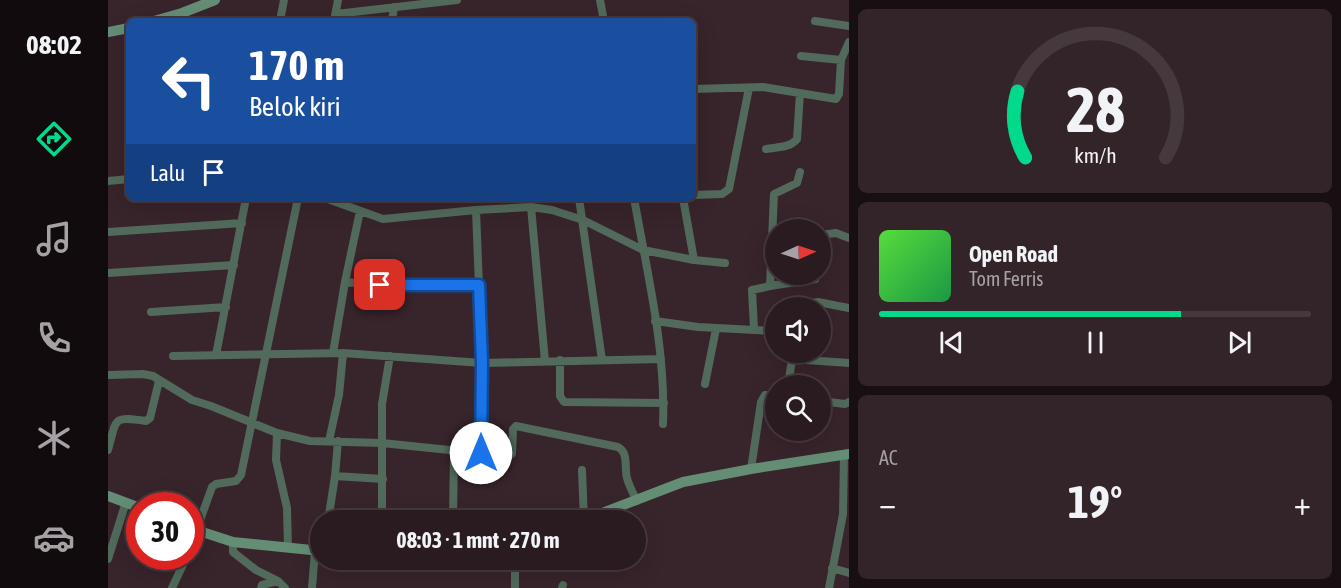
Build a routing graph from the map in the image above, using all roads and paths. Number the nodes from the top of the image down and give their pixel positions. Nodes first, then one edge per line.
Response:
1 (215, 0) edge
2 (284, 0) edge
3 (339, 0) edge
4 (457, 0) edge
5 (600, 0) edge
6 (394, 7) junction
7 (335, 17) edge
8 (166, 18) edge
9 (281, 18) edge
10 (392, 18) edge
11 (603, 18) edge
12 (815, 21) dead end
13 (849, 26) edge
14 (126, 29) edge
15 (108, 32) edge
16 (849, 42) edge
17 (801, 56) dead end
18 (841, 60) junction
19 (749, 87) junction
20 (696, 89) edge
21 (800, 93) junction
22 (766, 149) dead end
23 (800, 172) dead end
24 (126, 179) edge
25 (108, 181) edge
26 (696, 195) edge
27 (246, 201) edge
28 (297, 201) edge
29 (333, 201) edge
30 (580, 201) edge
31 (635, 201) edge
32 (684, 201) edge
33 (531, 207) junction
34 (476, 210) junction
35 (360, 211) junction
36 (773, 219) edge
37 (583, 220) junction
38 (242, 223) junction
39 (108, 232) edge
40 (831, 234) edge
41 (849, 238) edge
42 (643, 250) junction
43 (694, 260) junction
44 (725, 262) dead end
45 (234, 265) junction
46 (108, 273) edge
47 (345, 282) junction
48 (479, 285) junction
49 (776, 285) edge
50 (770, 286) joint
51 (831, 305) edge
52 (226, 307) junction
53 (849, 308) edge
54 (151, 312) dead end
55 (655, 321) junction
56 (716, 328) junction
57 (754, 330) junction
58 (765, 330) edge
59 (333, 353) junction
60 (343, 353) junction
61 (267, 354) junction
62 (216, 355) junction
63 (173, 356) dead end
64 (390, 356) junction
65 (661, 359) junction
66 (560, 360) junction
67 (602, 360) junction
68 (545, 361) junction
69 (831, 361) edge
70 (482, 363) junction
71 (849, 363) edge
72 (108, 375) edge
73 (159, 381) junction
74 (705, 384) dead end
75 (765, 395) edge
76 (849, 402) edge
77 (664, 403) junction
78 (831, 403) edge
79 (112, 421) edge
80 (251, 422) junction
81 (663, 424) dead end
82 (277, 433) junction
83 (334, 441) junction
84 (382, 443) junction
85 (108, 450) edge
86 (454, 451) junction
87 (481, 453) junction
88 (847, 455) edge
89 (582, 470) dead end
90 (751, 470) junction
91 (335, 476) junction
92 (383, 479) junction
93 (108, 496) edge
94 (637, 501) junction
95 (126, 502) joint
96 (204, 506) edge
97 (330, 510) edge
98 (382, 510) edge
99 (453, 510) edge
100 (584, 510) edge
101 (612, 510) edge
102 (204, 533) edge
103 (233, 542) junction
104 (288, 548) junction
105 (310, 550) edge
106 (108, 559) edge
107 (832, 568) junction
108 (180, 570) edge
109 (315, 570) edge
110 (515, 570) edge
111 (849, 573) edge
112 (278, 581) junction
113 (172, 588) edge
114 (261, 588) edge
115 (285, 588) edge
116 (312, 588) edge
117 (515, 588) edge
118 (829, 588) edge

1 - 8 street
2 - 9 street
3 - 7 street
4 - 6 street
5 - 11 street
6 - 7 street
6 - 10 street
12 - 13 street
14 - 15 street
16 - 18 street
17 - 18 street
18 - 21 street
19 - 20 street
19 - 21 street
19 - 26 street
21 - 22 street
23 - 36 street
24 - 25 street
27 - 38 street
28 - 61 street
29 - 35 street
30 - 37 street
31 - 42 street
32 - 43 street
33 - 34 street
33 - 37 street
33 - 68 street
34 - 35 street
34 - 48 street
35 - 47 street
37 - 42 street
37 - 67 street
38 - 39 street
38 - 45 street
40 - 41 street
42 - 43 street
42 - 55 street
43 - 44 street
45 - 46 street
45 - 52 street
47 - 48 street
47 - 59 street
48 - 70 street
49 - 50 street
50 - 57 street
51 - 53 street
52 - 54 street
52 - 62 street
55 - 56 street
55 - 65 street
56 - 57 street
56 - 74 street
57 - 58 street
59 - 60 street
59 - 61 street
60 - 64 street
60 - 83 street
61 - 62 street
61 - 80 street
62 - 63 street
64 - 70 street
64 - 84 street
65 - 67 street
65 - 77 street
66 - 67 street
66 - 68 street
66 - 77 street
68 - 70 street
69 - 71 street
70 - 87 street
72 - 73 street
73 - 79 street
73 - 80 street
75 - 90 street
76 - 78 street
77 - 81 street
79 - 85 street
80 - 82 street
80 - 96 street
82 - 83 street
82 - 104 street
83 - 84 street
83 - 91 street
84 - 86 street
84 - 92 street
86 - 87 street
86 - 99 street
87 - 94 street
88 - 90 street
88 - 107 street
89 - 100 street
90 - 94 street
91 - 92 street
91 - 97 street
92 - 98 street
93 - 95 street
94 - 101 street
95 - 106 street
102 - 103 street
103 - 104 street
103 - 112 street
104 - 105 street
107 - 111 street
107 - 118 street
108 - 113 street
109 - 116 street
110 - 117 street
112 - 114 street
112 - 115 street

